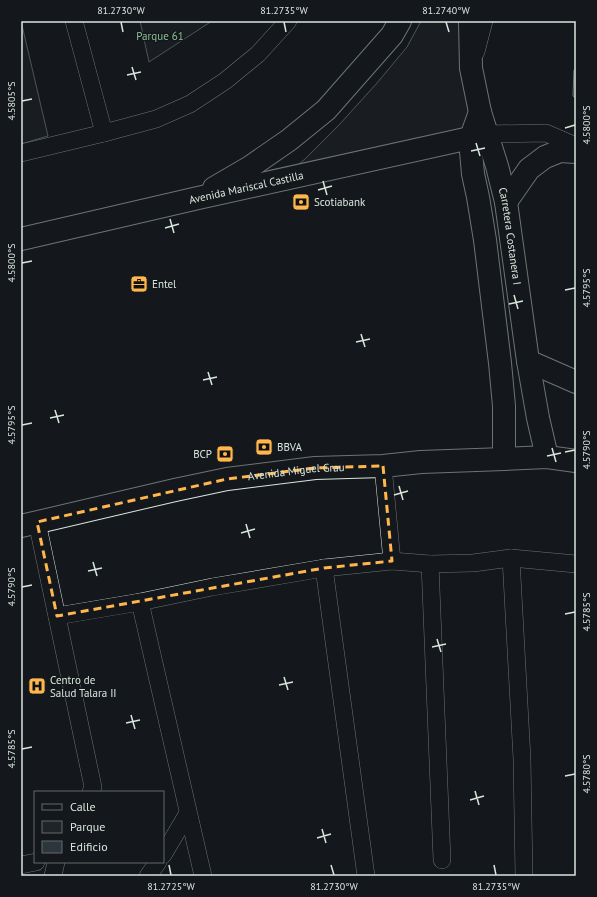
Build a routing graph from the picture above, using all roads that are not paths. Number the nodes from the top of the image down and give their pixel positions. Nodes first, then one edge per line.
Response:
1 (74, 21) edge
2 (288, 21) edge
3 (400, 21) edge
4 (470, 21) edge
5 (484, 21) edge
6 (471, 68) junction
7 (104, 133) junction
8 (479, 136) junction
9 (576, 146) edge
10 (21, 152) edge
11 (576, 152) edge
12 (198, 198) junction
13 (506, 202) junction
14 (21, 239) edge
15 (528, 361) junction
16 (576, 382) edge
17 (547, 457) junction
18 (504, 459) junction
19 (576, 461) edge
20 (382, 466) junction
21 (29, 524) edge
22 (511, 558) junction
23 (392, 561) junction
24 (430, 564) junction
25 (576, 564) edge
26 (324, 568) junction
27 (140, 602) junction
28 (57, 616) junction
29 (91, 791) edge
30 (188, 813) junction
31 (164, 853) edge
32 (442, 860) dead end
33 (34, 862) edge
34 (56, 863) edge
35 (157, 863) edge
36 (21, 865) edge
37 (53, 876) edge
38 (148, 876) edge
39 (204, 876) edge
40 (366, 876) edge
41 (524, 876) edge

1 - 7 street
2 - 7 street
3 - 12 main road
4 - 6 main road, Carretera Costanera I
5 - 6 street
6 - 8 main road, Carretera Costanera I
7 - 10 street
8 - 9 street
8 - 12 main road, Avenida Mariscal Castilla
8 - 13 main road, Carretera Costanera I
8 - 18 main road, Carretera Costanera I
11 - 13 main road
12 - 14 main road, Avenida Mariscal Castilla
13 - 15 main road, Carretera Costanera I
15 - 16 main road
15 - 17 main road, Carretera Costanera I
17 - 18 main road, Avenida Miguel Grau
17 - 19 main road, Avenida Miguel Grau
18 - 20 main road, Avenida Miguel Grau
20 - 21 main road, Avenida Miguel Grau
20 - 23 street
21 - 28 street
22 - 24 street
22 - 25 street
22 - 41 street
23 - 24 street
23 - 26 street
24 - 32 street
26 - 27 street
26 - 40 street
27 - 28 street
27 - 30 street
28 - 29 street
30 - 31 street
30 - 39 street
33 - 36 street
34 - 37 street
35 - 38 street

